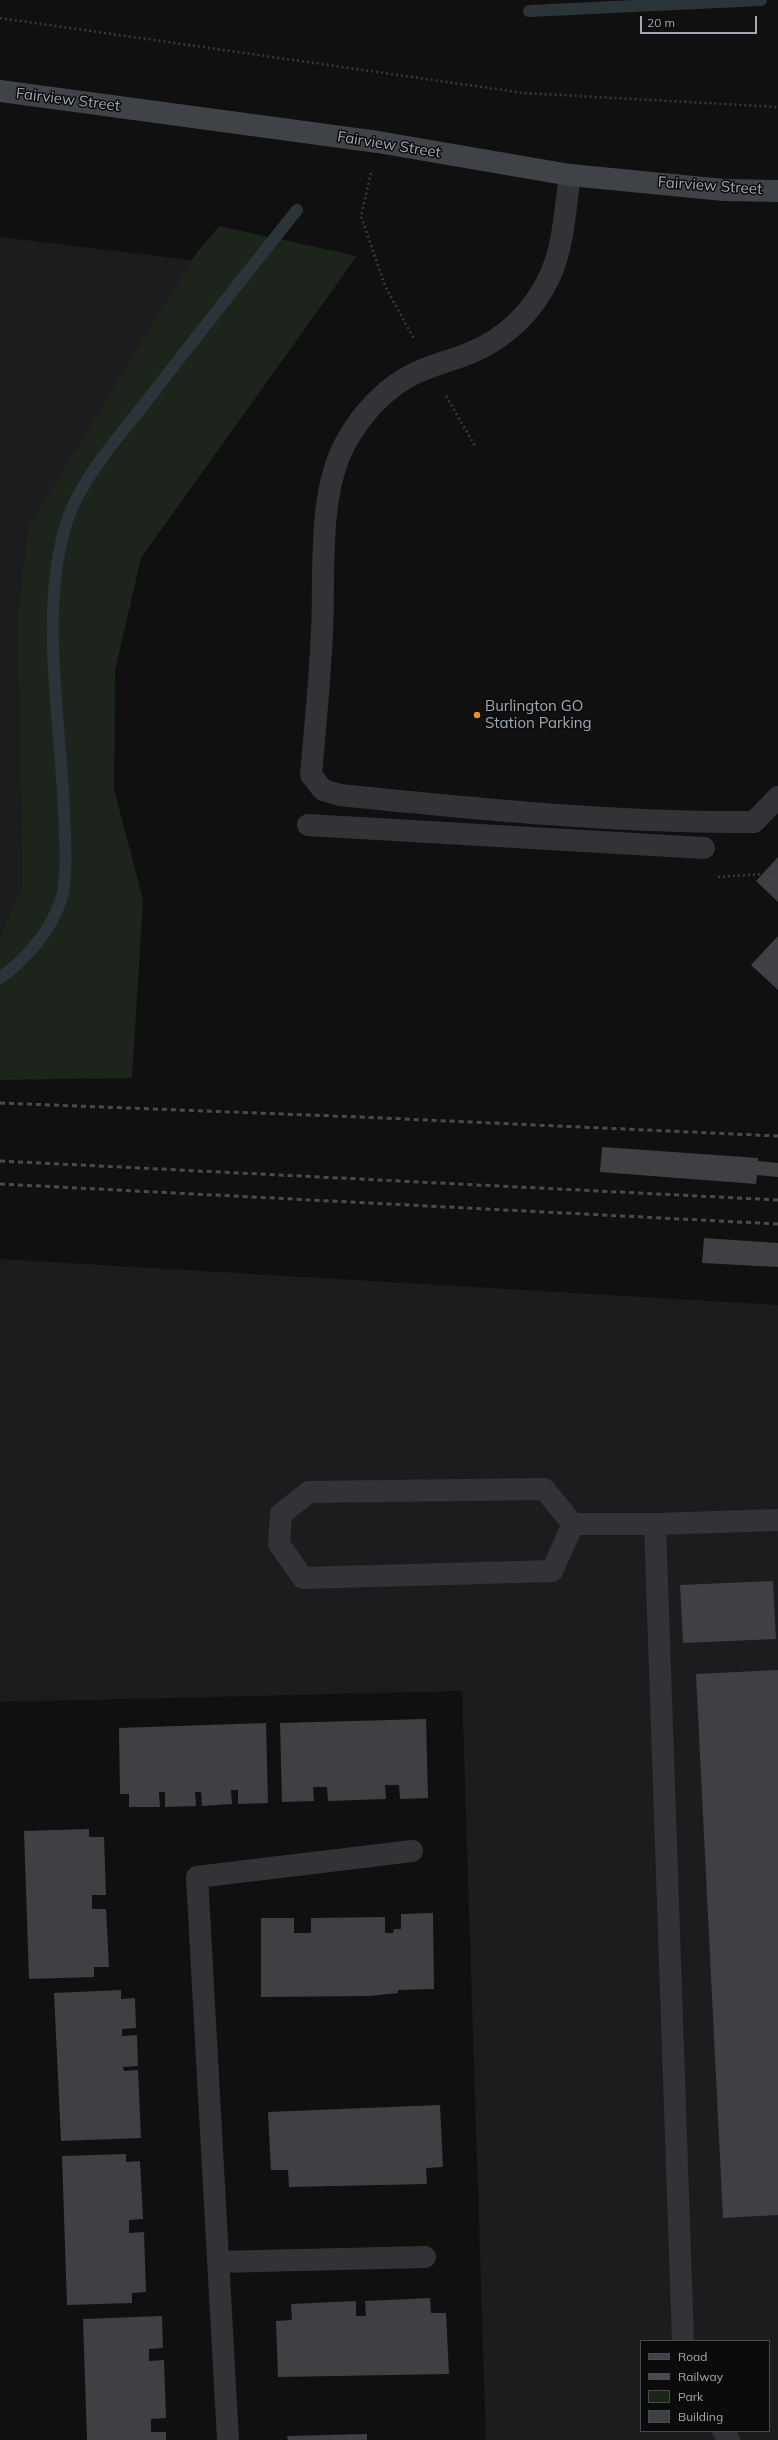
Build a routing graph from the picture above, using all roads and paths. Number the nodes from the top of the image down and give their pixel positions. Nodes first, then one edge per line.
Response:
1 (0, 18) edge
2 (0, 91) edge
3 (778, 107) edge
4 (378, 142) junction
5 (570, 175) junction
6 (778, 191) edge
7 (430, 366) junction
8 (475, 446) dead end
9 (778, 797) edge
10 (308, 825) dead end
11 (704, 848) dead end
12 (778, 873) edge
13 (710, 878) dead end
14 (778, 1520) edge
15 (573, 1524) junction
16 (655, 1524) junction
17 (412, 1851) dead end
18 (425, 2257) dead end
19 (218, 2262) junction
20 (682, 2340) edge
21 (228, 2440) edge

1 - 3 path
2 - 4 main road, Fairview Street
4 - 5 main road, Fairview Street
4 - 7 path
5 - 6 main road, Fairview Street
5 - 7 lane
7 - 8 path
7 - 9 lane
10 - 11 lane
12 - 13 path
14 - 16 lane
15 - 15 lane
15 - 16 lane
16 - 20 lane
17 - 19 lane
18 - 19 lane
19 - 21 lane

